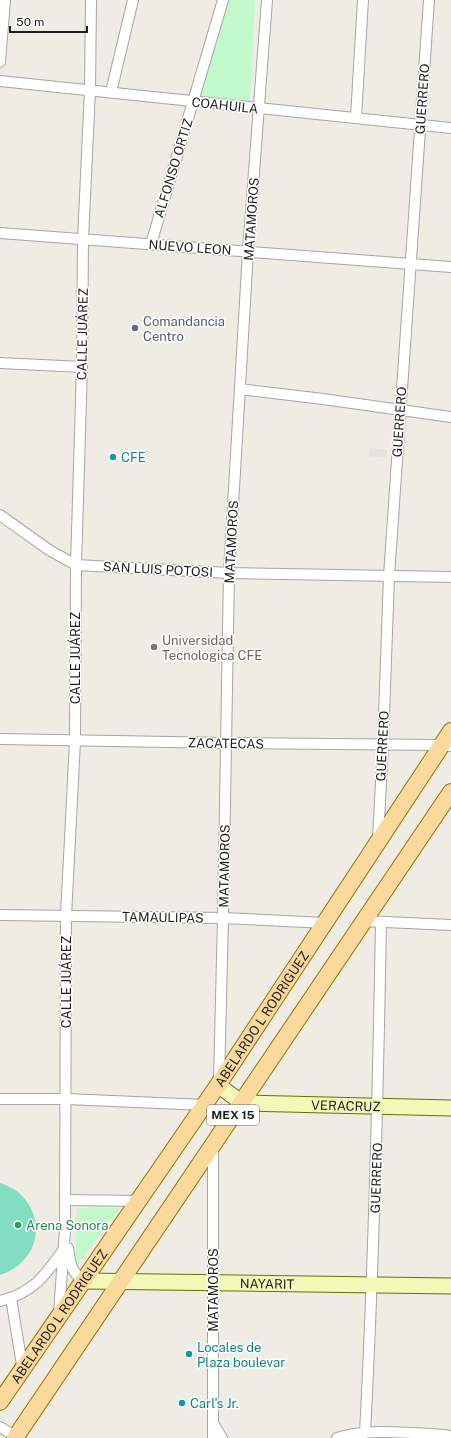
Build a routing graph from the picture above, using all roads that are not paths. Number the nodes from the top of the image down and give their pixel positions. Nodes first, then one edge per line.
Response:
1 (5, 0) edge
2 (91, 0) edge
3 (133, 0) edge
4 (223, 0) edge
5 (267, 0) edge
6 (363, 0) edge
7 (429, 0) edge
8 (0, 62) edge
9 (0, 81) edge
10 (90, 90) junction
11 (111, 92) junction
12 (194, 101) junction
13 (258, 108) junction
14 (356, 117) junction
15 (420, 124) junction
16 (451, 128) edge
17 (0, 233) edge
18 (83, 239) junction
19 (150, 244) junction
20 (248, 251) junction
21 (410, 264) junction
22 (451, 267) edge
23 (0, 363) edge
24 (82, 367) junction
25 (240, 389) junction
26 (400, 409) junction
27 (451, 417) edge
28 (0, 515) edge
29 (76, 564) junction
30 (229, 573) junction
31 (389, 576) junction
32 (451, 577) edge
33 (451, 731) edge
34 (0, 739) edge
35 (74, 741) junction
36 (226, 743) junction
37 (383, 744) junction
38 (446, 745) edge
39 (451, 792) edge
40 (378, 845) junction
41 (0, 915) edge
42 (66, 916) junction
43 (223, 918) junction
44 (364, 921) junction
45 (381, 922) junction
46 (325, 923) junction
47 (451, 925) edge
48 (218, 1086) junction
49 (0, 1099) edge
50 (66, 1099) junction
51 (242, 1103) junction
52 (205, 1105) junction
53 (378, 1107) junction
54 (451, 1108) edge
55 (228, 1121) junction
56 (213, 1142) junction
57 (65, 1200) junction
58 (139, 1201) junction
59 (65, 1230) junction
60 (64, 1249) junction
61 (83, 1281) junction
62 (119, 1282) junction
63 (213, 1283) junction
64 (372, 1285) junction
65 (451, 1286) edge
66 (11, 1298) junction
67 (0, 1301) edge
68 (59, 1317) junction
69 (23, 1371) junction
70 (0, 1402) edge
71 (213, 1423) junction
72 (0, 1427) edge
73 (365, 1433) junction
74 (448, 1434) edge
75 (390, 1435) edge
76 (420, 1436) edge
77 (16, 1437) edge
78 (213, 1438) edge
79 (222, 1438) edge
80 (337, 1438) edge

1 - 8 street
2 - 10 street, CALLE JUÁREZ
3 - 11 street
4 - 12 street, ALFONSO ORTIZ
5 - 13 street, MATAMOROS
6 - 14 street
7 - 15 street, GUERRERO
9 - 10 street, COAHUILA
10 - 11 street, COAHUILA
10 - 18 street, CALLE JUÁREZ
11 - 12 street, COAHUILA
12 - 13 street, COAHUILA
12 - 19 street, ALFONSO ORTIZ
13 - 14 street, COAHUILA
13 - 20 street, MATAMOROS
14 - 15 street, COAHUILA
15 - 16 street, COAHUILA
15 - 21 street, GUERRERO
17 - 18 street, NUEVO LEON
18 - 19 street, NUEVO LEON
18 - 24 street, CALLE JUÁREZ
19 - 20 street, NUEVO LEON
20 - 21 street, NUEVO LEON
20 - 25 street, MATAMOROS
21 - 22 street, NUEVO LEON
21 - 26 street, GUERRERO
23 - 24 street
24 - 29 street, CALLE JUÁREZ
25 - 26 street
25 - 30 street, MATAMOROS
26 - 27 street
26 - 31 street, GUERRERO
28 - 29 street, SAN LUIS POTOSI
29 - 30 street, SAN LUIS POTOSI
29 - 35 street, CALLE JUÁREZ
30 - 31 street, SAN LUIS POTOSI
30 - 36 street, MATAMOROS
31 - 32 street, SAN LUIS POTOSI
31 - 37 street, GUERRERO
33 - 38 main road, ABELARDO L RODRIGUEZ / MEX 15
34 - 35 street, ZACATECAS
35 - 36 street, ZACATECAS
35 - 42 street, CALLE JUÁREZ
36 - 37 street, ZACATECAS
36 - 43 street, MATAMOROS
37 - 38 street, ZACATECAS
37 - 40 street, GUERRERO
38 - 40 main road, ABELARDO L RODRIGUEZ / MEX 15
39 - 44 main road, MEX 15
40 - 46 main road, ABELARDO L RODRIGUEZ / MEX 15
41 - 42 street, TAMAULIPAS
42 - 43 street, TAMAULIPAS
42 - 50 street, CALLE JUÁREZ
43 - 46 street, TAMAULIPAS
43 - 48 street, MATAMOROS
44 - 45 street
44 - 51 main road, MEX 15
45 - 47 street
45 - 53 street, GUERRERO
46 - 48 main road, ABELARDO L RODRIGUEZ / MEX 15
48 - 51 street
48 - 52 main road, ABELARDO L RODRIGUEZ / MEX 15
49 - 50 street
50 - 52 street
50 - 57 street, CALLE JUÁREZ
51 - 53 street, VERACRUZ
51 - 55 main road, MEX 15
52 - 55 street
52 - 58 main road, ABELARDO L RODRIGUEZ / MEX 15
53 - 54 street, VERACRUZ
53 - 64 street, GUERRERO
55 - 56 main road, MEX 15
56 - 62 main road, MEX 15
56 - 63 street, MATAMOROS
57 - 58 street
57 - 59 street, CALLE JUÁREZ
58 - 61 main road, ABELARDO L RODRIGUEZ / MEX 15
59 - 60 street, CALLE JUÁREZ
59 - 61 street
60 - 66 street
60 - 68 street, CALLE JUÁREZ
61 - 62 street, NAYARIT
61 - 68 main road, ABELARDO L RODRIGUEZ / MEX 15
62 - 63 street, NAYARIT
62 - 77 main road, MEX 15
63 - 64 street, NAYARIT
63 - 71 street, MATAMOROS
64 - 65 street, NAYARIT
64 - 73 street, GUERRERO
66 - 67 street
66 - 69 street
68 - 69 main road, ABELARDO L RODRIGUEZ / MEX 15
69 - 70 main road, ABELARDO L RODRIGUEZ / MEX 15
71 - 78 street, MATAMOROS
71 - 79 street
72 - 77 street
73 - 75 street
73 - 80 street
74 - 76 street
75 - 76 street

